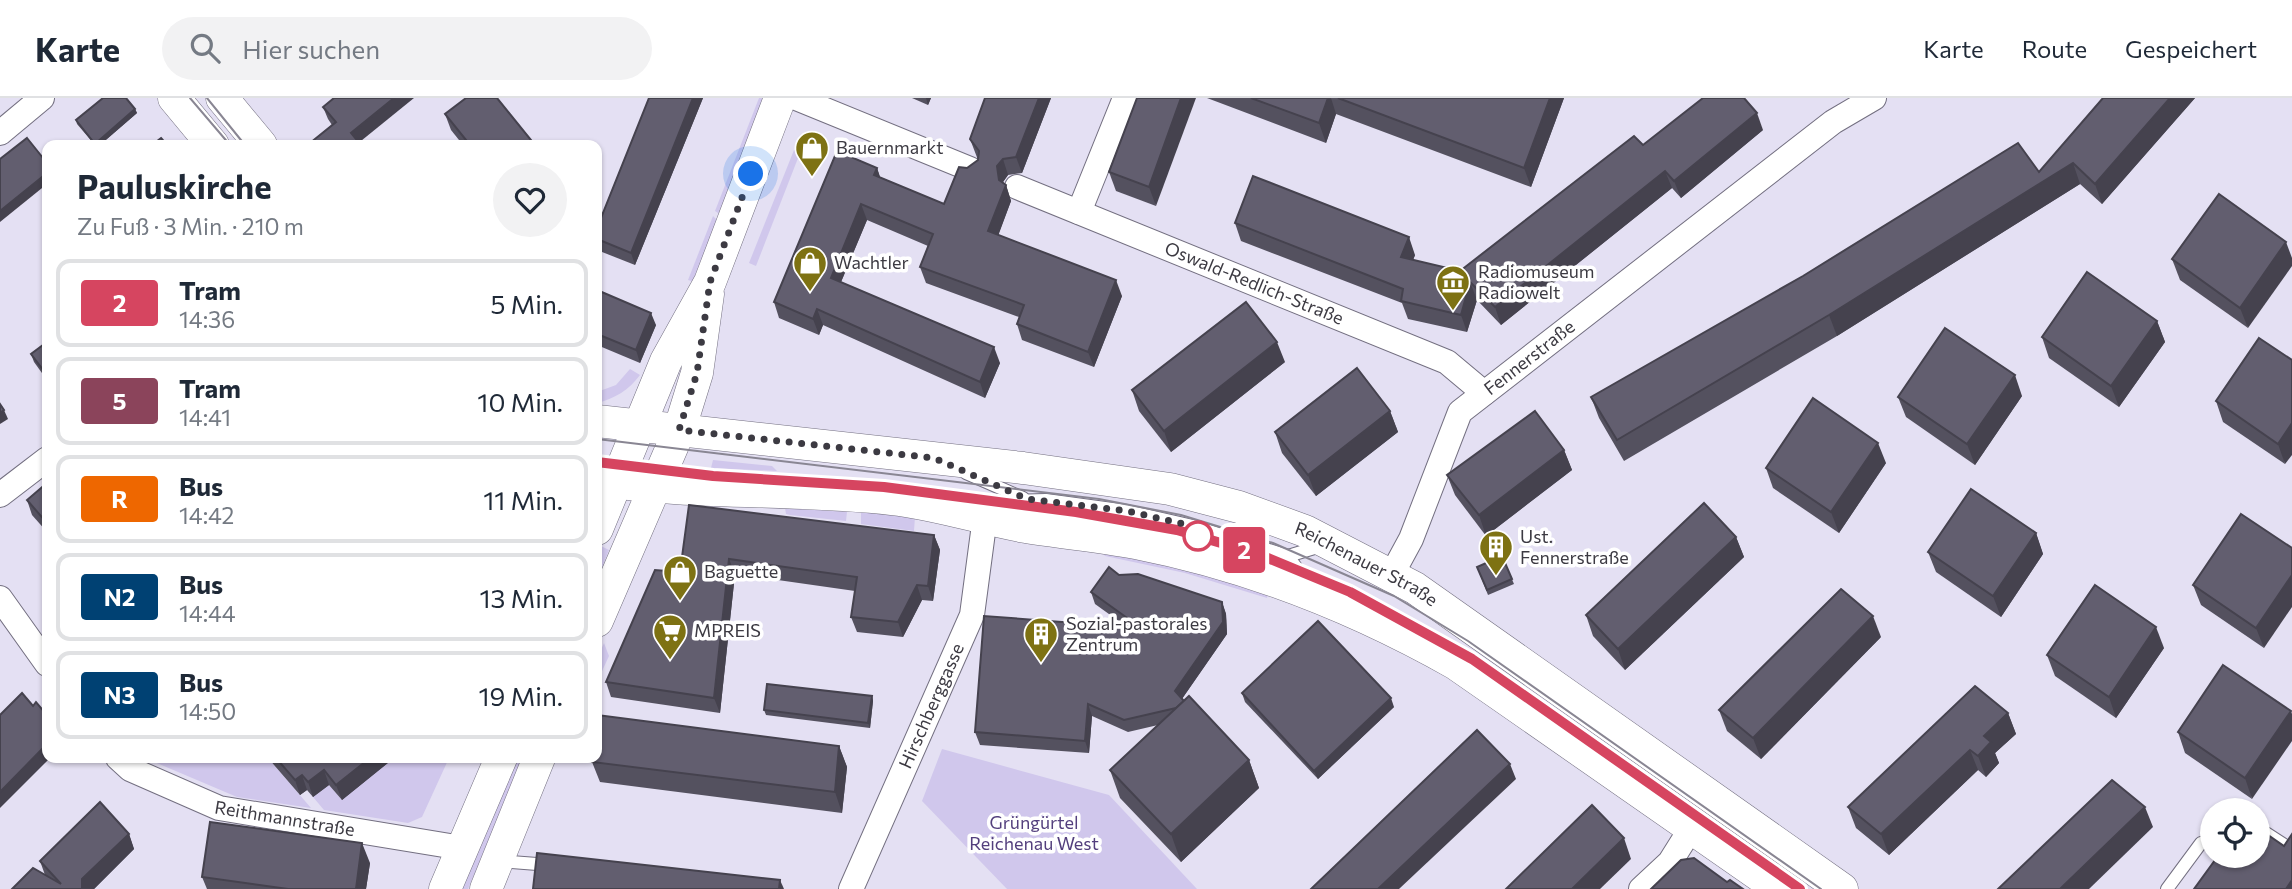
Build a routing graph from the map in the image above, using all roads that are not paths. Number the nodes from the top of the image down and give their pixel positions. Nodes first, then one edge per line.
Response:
1 (42, 98) edge
2 (174, 98) edge
3 (222, 98) edge
4 (780, 98) edge
5 (796, 98) edge
6 (1125, 98) edge
7 (1874, 98) edge
8 (0, 132) edge
9 (209, 140) edge
10 (257, 140) edge
11 (970, 169) edge
12 (1017, 187) dead end
13 (1079, 212) junction
14 (710, 282) junction
15 (1484, 393) junction
16 (602, 422) edge
17 (636, 428) junction
18 (679, 430) junction
19 (934, 458) junction
20 (42, 463) edge
21 (606, 481) edge
22 (657, 486) junction
23 (0, 495) edge
24 (1027, 499) junction
25 (602, 502) edge
26 (930, 504) junction
27 (985, 517) junction
28 (1331, 543) junction
29 (1289, 556) junction
30 (1392, 574) junction
31 (1317, 597) junction
32 (0, 598) edge
33 (602, 610) edge
34 (42, 657) edge
35 (123, 763) edge
36 (499, 763) edge
37 (537, 763) edge
38 (1692, 827) junction
39 (2270, 836) edge
40 (2200, 844) edge
41 (462, 848) junction
42 (2292, 850) edge
43 (559, 866) edge
44 (492, 875) edge
45 (445, 889) edge
46 (851, 889) edge
47 (1641, 889) edge
48 (1779, 889) edge
49 (1842, 889) edge
50 (2167, 889) edge

1 - 8 street
2 - 9 street
3 - 10 street
4 - 14 street
5 - 11 street
6 - 13 street
7 - 15 street, Fennerstraße
12 - 13 street, Oswald-Redlich-Straße
13 - 15 street, Oswald-Redlich-Straße
14 - 17 street
14 - 18 street
15 - 30 street, Fennerstraße
16 - 17 street, Reichenauer Straße
17 - 18 street, Reichenauer Straße
17 - 21 street
18 - 19 street, Reichenauer Straße
18 - 22 street
19 - 24 lane
19 - 28 street, Reichenauer Straße
20 - 23 street
21 - 22 street
21 - 25 street
22 - 26 street
22 - 33 street
24 - 26 lane
24 - 29 lane
26 - 27 street
27 - 31 street
27 - 46 street, Hirschberggasse
28 - 29 lane
28 - 30 street, Reichenauer Straße
29 - 31 lane
30 - 49 street, Reichenauer Straße
31 - 38 street
32 - 34 street
35 - 41 street, Reithmannstraße
36 - 41 street
37 - 44 street
38 - 47 street
38 - 48 street
39 - 42 lane
40 - 50 lane
41 - 45 street
43 - 44 lane

